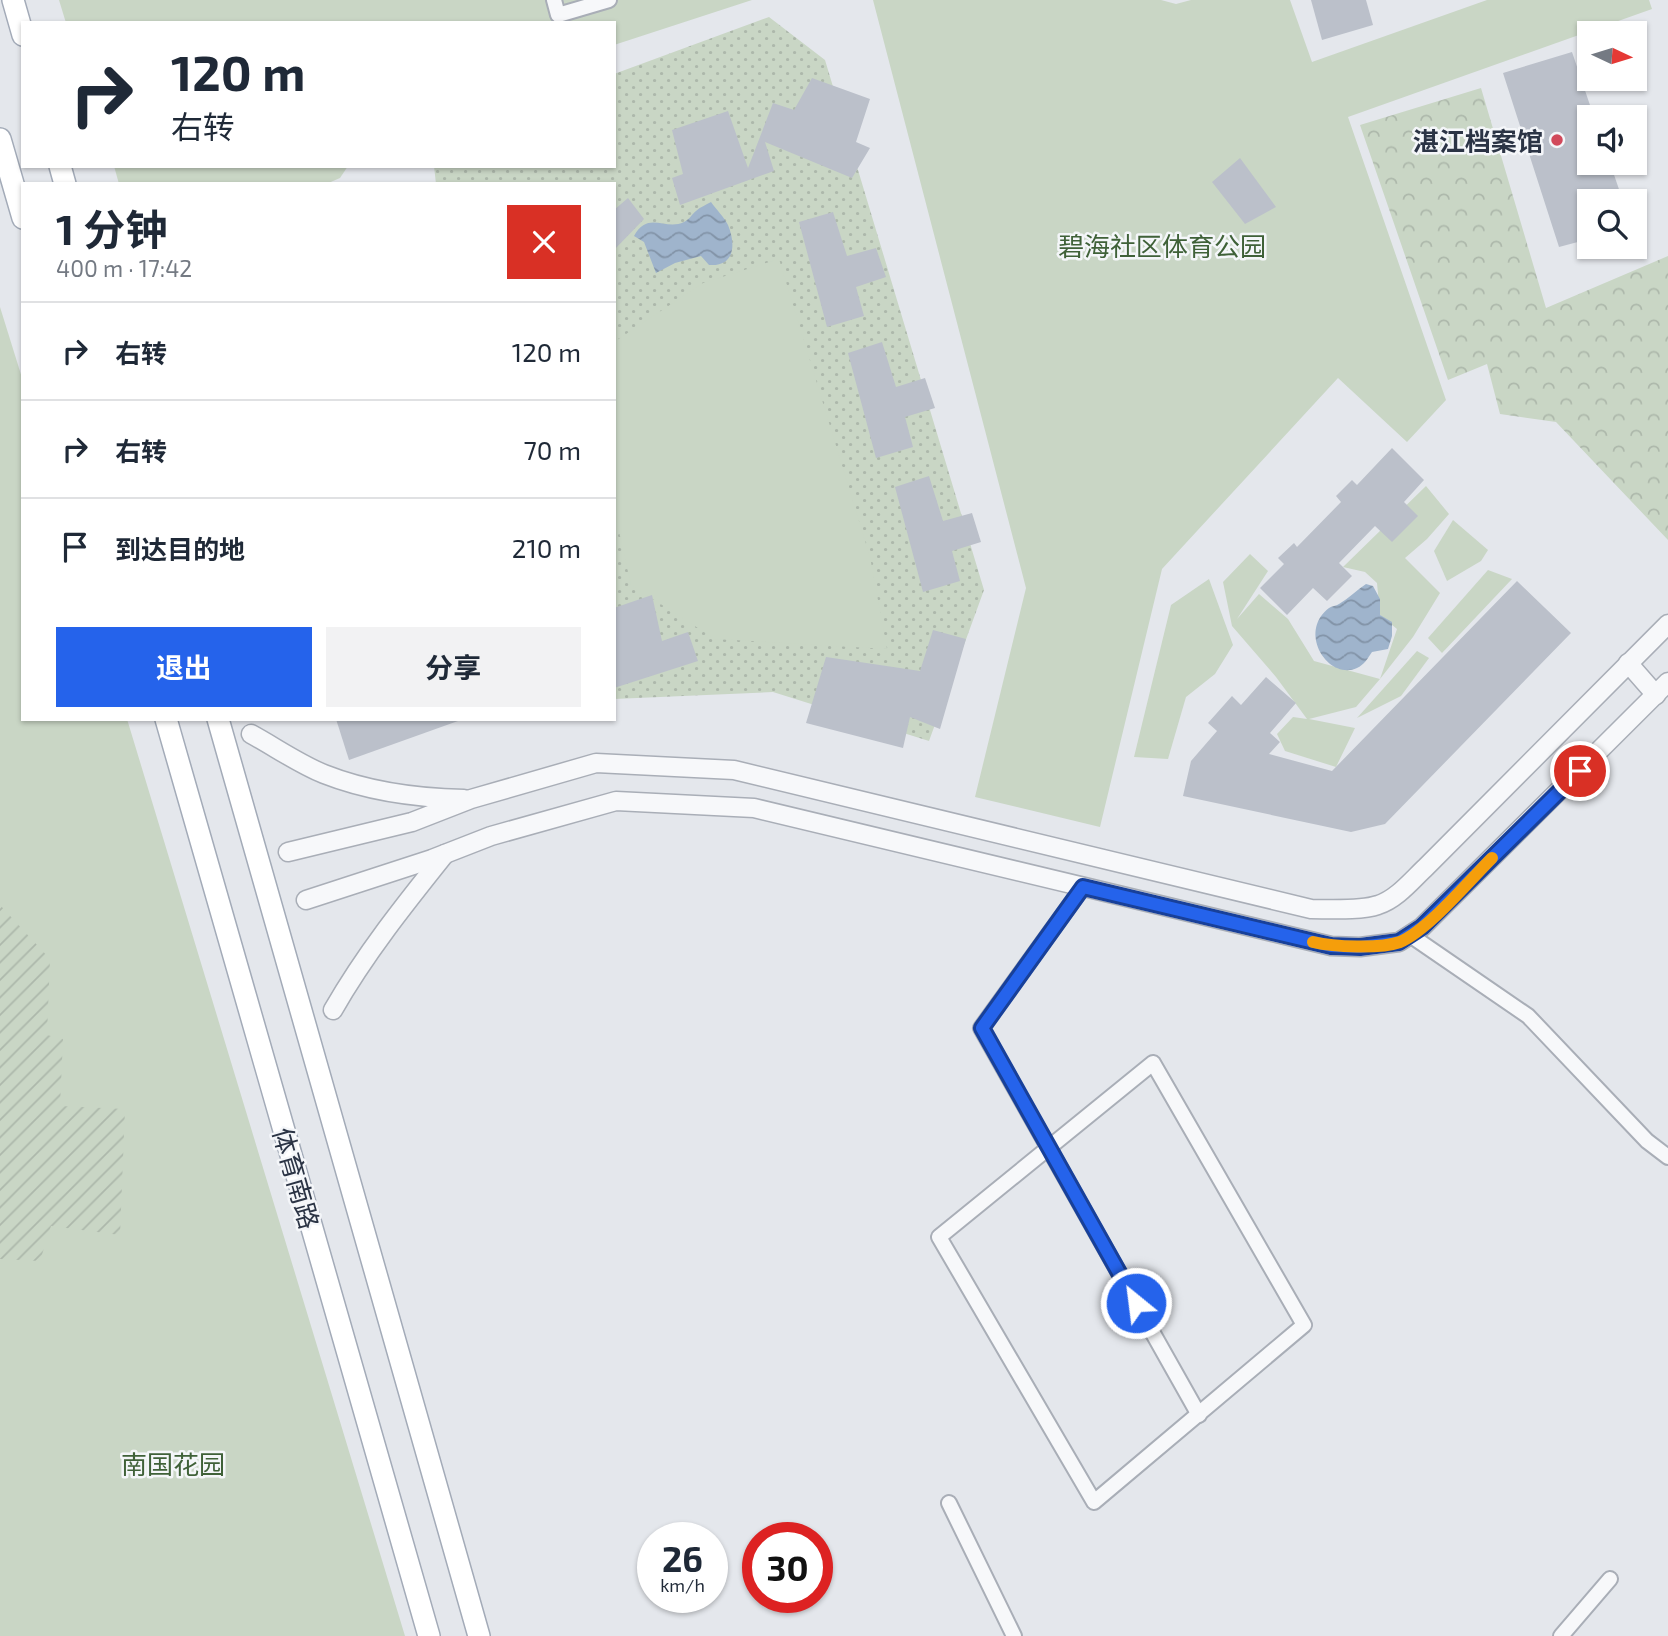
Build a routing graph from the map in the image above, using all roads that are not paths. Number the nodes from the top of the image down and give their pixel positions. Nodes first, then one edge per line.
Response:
1 (13, 0) edge
2 (554, 0) edge
3 (609, 0) edge
4 (21, 28) edge
5 (0, 139) edge
6 (21, 211) edge
7 (1668, 624) edge
8 (1628, 663) junction
9 (1662, 688) edge
10 (167, 721) edge
11 (219, 721) edge
12 (251, 734) dead end
13 (471, 799) junction
14 (288, 852) dead end
15 (445, 854) junction
16 (1083, 887) junction
17 (306, 900) dead end
18 (1410, 935) junction
19 (333, 1010) dead end
20 (1048, 1147) junction
21 (1668, 1157) edge
22 (1199, 1415) junction
23 (949, 1503) dead end
24 (1610, 1579) dead end
25 (429, 1636) edge
26 (479, 1636) edge
27 (1014, 1636) edge
28 (1561, 1636) edge

1 - 4 main road
2 - 3 street
5 - 6 main road
7 - 8 street
8 - 9 street
8 - 13 street
9 - 18 street
10 - 25 main road, 体育南路
11 - 26 main road, 体育南路
12 - 13 street
13 - 14 street
15 - 16 street
15 - 17 street
15 - 19 street
16 - 18 street
16 - 20 street
18 - 21 street
20 - 22 street
20 - 22 street
20 - 22 street
23 - 27 street
24 - 28 street

